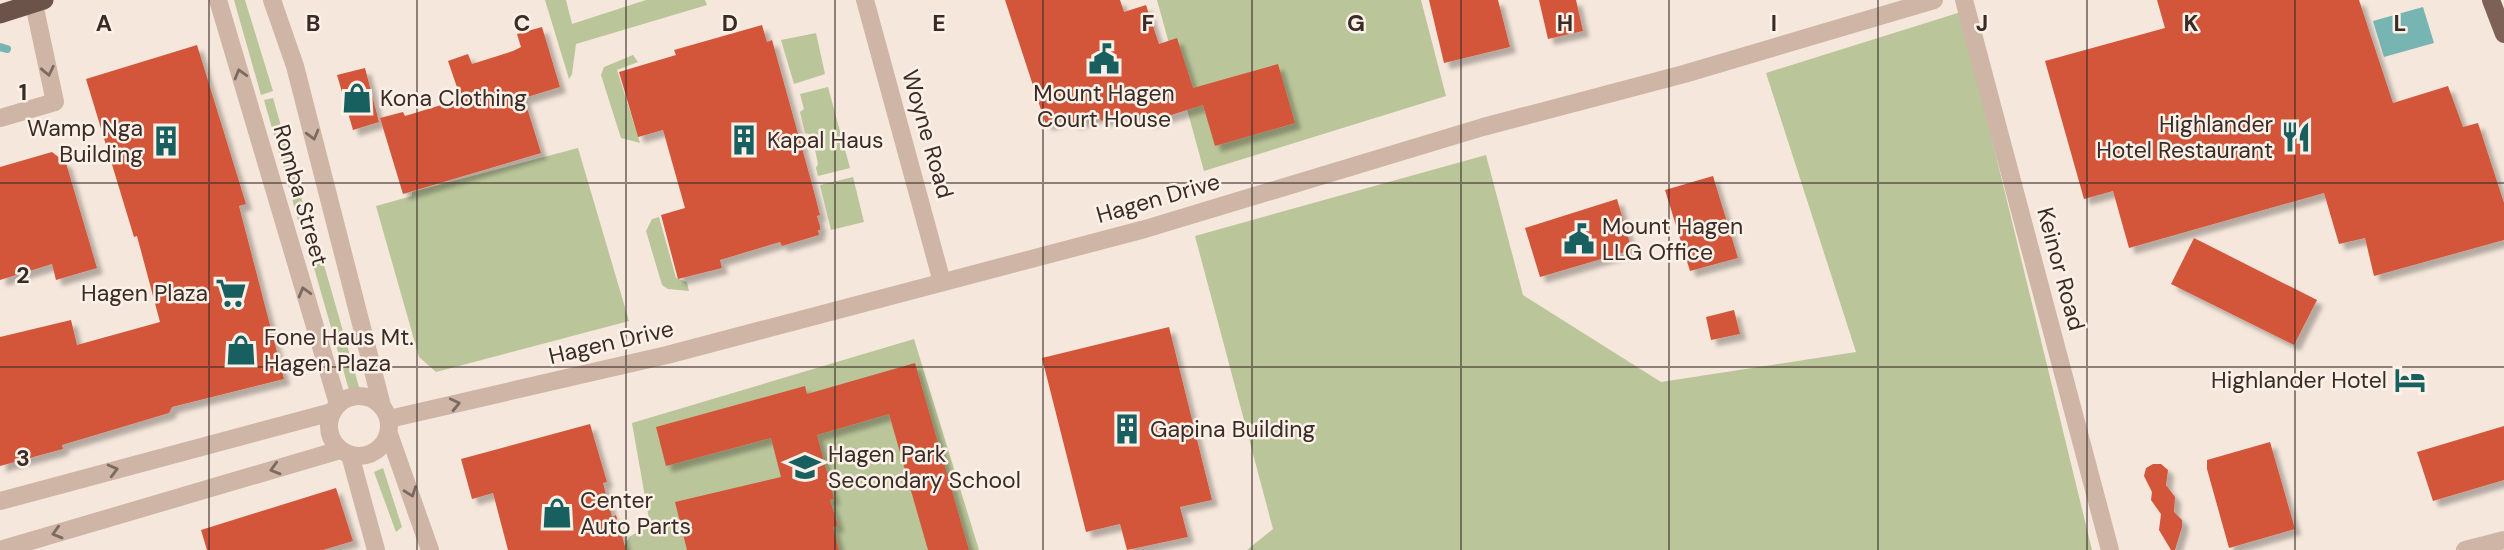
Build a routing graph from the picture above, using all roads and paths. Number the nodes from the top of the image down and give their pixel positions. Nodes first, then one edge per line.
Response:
1 (218, 0) edge
2 (272, 0) edge
3 (865, 0) edge
4 (1934, 0) edge
5 (1964, 0) edge
6 (2491, 0) edge
7 (39, 2) edge
8 (0, 14) edge
9 (2504, 34) edge
10 (0, 118) edge
11 (942, 282) junction
12 (335, 408) junction
13 (387, 420) junction
14 (345, 453) junction
15 (0, 501) edge
16 (2504, 540) edge
17 (0, 550) edge
18 (376, 550) edge
19 (430, 550) edge
20 (2110, 550) edge
21 (2465, 550) edge

12 -> 1 street, Romba Street
2 -> 13 street, Romba Street
3 - 11 street, Woyne Road
4 - 11 street, Hagen Drive
5 - 20 street, Keinor Road
6 - 9 main road
7 - 8 highway
7 -> 10 street
13 -> 11 street, Hagen Drive
12 - 13 street
12 - 14 street
15 -> 12 street
13 - 14 street
13 -> 19 street, Romba Street
14 -> 17 street
14 - 18 street
16 - 21 street

